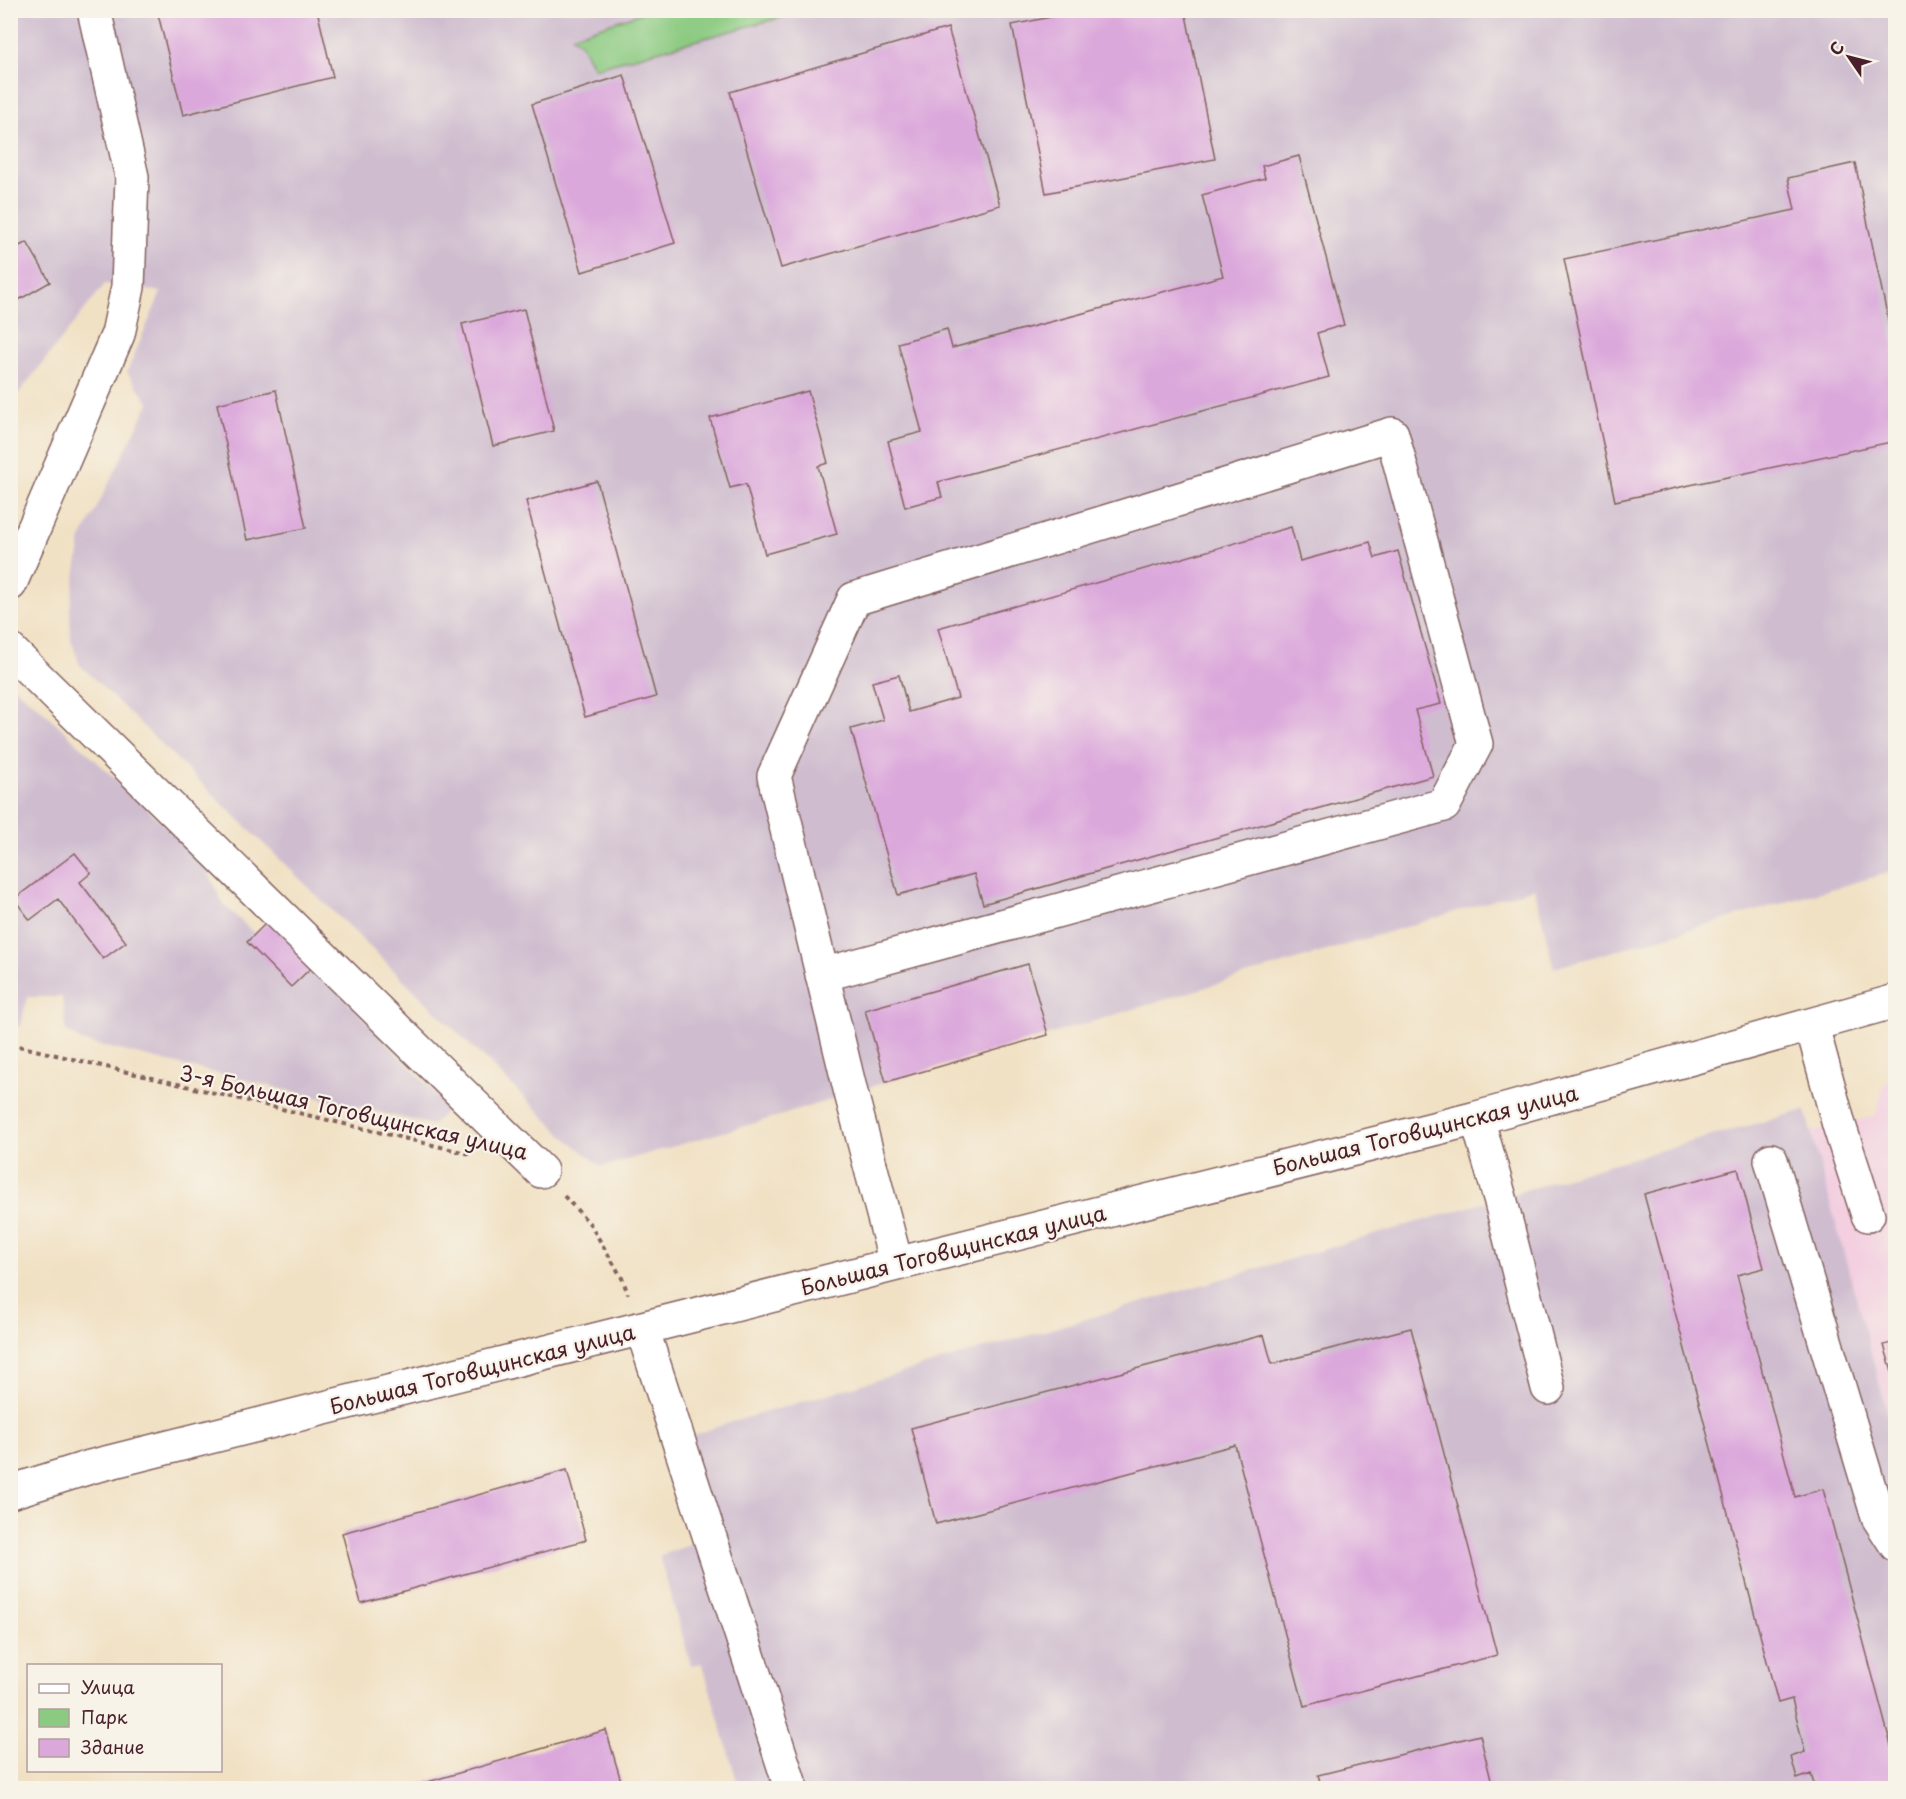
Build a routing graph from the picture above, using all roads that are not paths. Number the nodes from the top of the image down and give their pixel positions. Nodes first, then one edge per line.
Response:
1 (94, 10) edge
2 (10, 584) edge
3 (10, 650) edge
4 (822, 975) junction
5 (1896, 1001) edge
6 (1812, 1026) junction
7 (1477, 1118) junction
8 (1771, 1160) dead end
9 (541, 1171) road end
10 (1868, 1215) dead end
11 (896, 1263) junction
12 (642, 1328) junction
13 (1548, 1388) dead end
14 (14, 1489) edge
15 (1896, 1545) edge
16 (790, 1788) edge

1 - 2 street
3 - 9 street
4 - 4 street
4 - 11 street
5 - 6 street, Большая Тоговщинская улица
6 - 7 street, Большая Тоговщинская улица
6 - 10 street
7 - 11 street, Большая Тоговщинская улица
7 - 13 street
8 - 15 street
11 - 12 street, Большая Тоговщинская улица
12 - 14 street, Большая Тоговщинская улица
12 - 16 street

